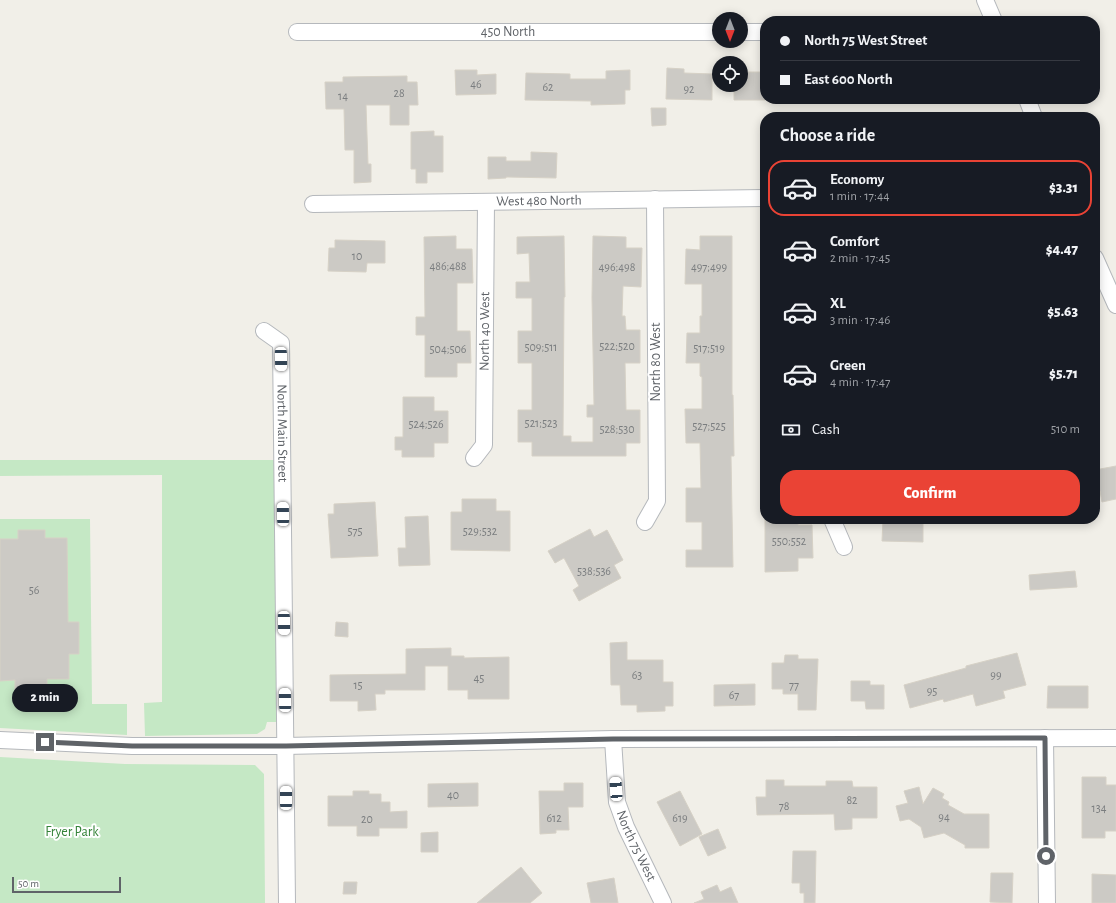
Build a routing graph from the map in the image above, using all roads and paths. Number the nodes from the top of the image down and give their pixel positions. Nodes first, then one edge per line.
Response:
1 (985, 0) edge
2 (992, 16) edge
3 (297, 32) dead end
4 (712, 32) edge
5 (748, 32) edge
6 (760, 32) edge
7 (760, 198) edge
8 (655, 199) junction
9 (486, 202) junction
10 (313, 204) dead end
11 (1100, 269) edge
12 (1116, 305) edge
13 (264, 331) dead end
14 (474, 458) dead end
15 (645, 522) dead end
16 (834, 524) edge
17 (844, 547) dead end
18 (1045, 738) junction
19 (1116, 738) edge
20 (613, 739) junction
21 (0, 740) edge
22 (286, 746) junction
23 (287, 903) edge
24 (662, 903) edge
25 (1047, 903) edge

1 - 2 street
3 - 4 street, 450 North
5 - 6 street
7 - 8 street, West 480 North
8 - 9 street, West 480 North
8 - 15 street, North 80 West
9 - 10 street, West 480 North
9 - 14 street, North 40 West
11 - 12 street
13 - 22 street, North Main Street
16 - 17 street
18 - 19 street
18 - 20 street
18 - 25 street
20 - 22 street
20 - 24 street, North 75 West
21 - 22 street
22 - 23 street, North Main Street

